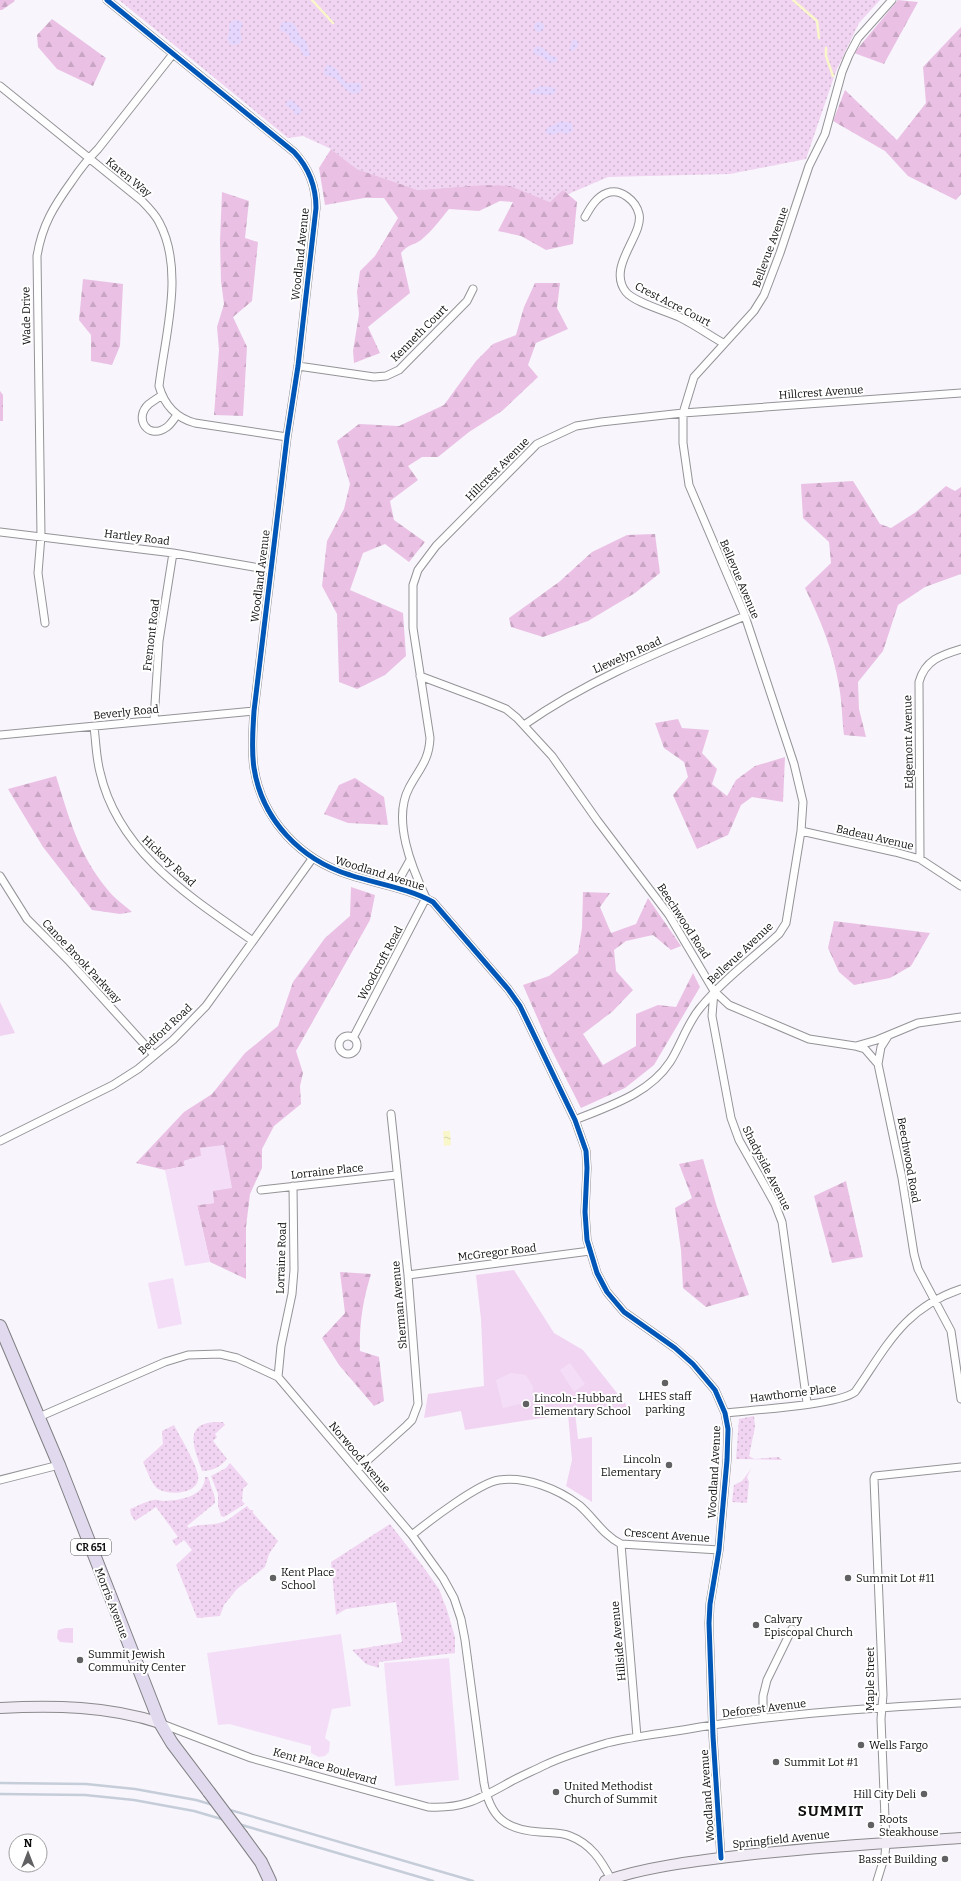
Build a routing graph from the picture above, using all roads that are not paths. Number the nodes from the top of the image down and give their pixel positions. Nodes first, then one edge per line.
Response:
1 (107, 0) edge
2 (892, 0) edge
3 (173, 54) junction
4 (0, 86) edge
5 (88, 158) junction
6 (584, 217) dead end
7 (473, 289) dead end
8 (723, 343) junction
9 (298, 366) junction
10 (961, 393) edge
11 (162, 395) junction
12 (683, 413) junction
13 (177, 415) junction
14 (288, 437) junction
15 (0, 532) edge
16 (41, 536) junction
17 (173, 553) junction
18 (271, 570) junction
19 (745, 616) junction
20 (45, 623) dead end
21 (961, 649) edge
22 (420, 676) junction
23 (254, 710) junction
24 (154, 720) junction
25 (524, 725) junction
26 (94, 726) junction
27 (0, 735) edge
28 (801, 831) junction
29 (312, 859) junction
30 (920, 859) junction
31 (410, 860) junction
32 (0, 876) edge
33 (388, 885) junction
34 (961, 886) edge
35 (426, 898) junction
36 (253, 941) junction
37 (714, 991) junction
38 (961, 1017) edge
39 (889, 1036) junction
40 (353, 1038) dead end
41 (856, 1046) junction
42 (154, 1055) junction
43 (878, 1064) junction
44 (390, 1114) dead end
45 (575, 1120) junction
46 (0, 1141) edge
47 (396, 1175) junction
48 (293, 1186) junction
49 (261, 1190) dead end
50 (590, 1251) junction
51 (408, 1275) junction
52 (961, 1289) edge
53 (934, 1300) junction
54 (0, 1326) edge
55 (278, 1378) junction
56 (961, 1399) edge
57 (807, 1403) junction
58 (725, 1413) junction
59 (39, 1417) junction
60 (59, 1465) junction
61 (961, 1467) edge
62 (357, 1470) junction
63 (0, 1480) edge
64 (412, 1535) junction
65 (621, 1544) junction
66 (719, 1550) junction
67 (792, 1629) dead end
68 (961, 1703) edge
69 (882, 1707) junction
70 (0, 1708) edge
71 (763, 1718) junction
72 (160, 1724) junction
73 (713, 1725) junction
74 (637, 1737) junction
75 (486, 1796) junction
76 (961, 1838) edge
77 (886, 1843) junction
78 (721, 1858) junction
79 (608, 1880) edge
80 (270, 1881) edge
81 (877, 1881) edge

1 - 3 street, Woodland Avenue
2 - 8 street, Bellevue Avenue
3 - 5 street, Wade Drive
3 - 9 street, Woodland Avenue
4 - 5 street, Karen Way
5 - 11 street, Karen Way
5 - 16 street, Wade Drive
6 - 8 street, Crest Acre Court
7 - 9 street, Kenneth Court
8 - 12 street, Bellevue Avenue
9 - 14 street, Woodland Avenue
10 - 12 street, Hillcrest Avenue
11 - 13 street
11 - 13 street
12 - 19 street, Bellevue Avenue
12 - 22 street, Hillcrest Avenue
13 - 14 street
14 - 18 street, Woodland Avenue
15 - 16 street, Hartley Road
16 - 17 street, Hartley Road
16 - 20 street, Wade Drive
17 - 18 street, Hartley Road
17 - 24 street, Fremont Road
18 - 23 street, Woodland Avenue
19 - 25 street, Llewelyn Road
19 - 28 street, Bellevue Avenue
21 - 30 street, Edgemont Avenue
22 - 25 street, Beechwood Road
22 - 31 street, Hillcrest Avenue
23 - 24 street, Beverly Road
23 - 29 street, Woodland Avenue
24 - 26 street, Beverly Road
25 - 37 street, Beechwood Road
26 - 27 street, Beverly Road
26 - 36 street, Hickory Road
28 - 30 street, Badeau Avenue
28 - 37 street, Bellevue Avenue
29 - 33 street, Woodland Avenue
29 - 36 street, Bedford Road
30 - 34 street, Badeau Avenue
31 - 33 street
31 - 35 street, Hillcrest Avenue
32 - 42 street, Canoe Brook Parkway
33 - 35 street, Woodland Avenue
35 - 40 street, Woodcroft Road
35 - 45 street, Woodland Avenue
36 - 42 street, Bedford Road
37 - 41 street, Beechwood Road
37 - 45 street, Bellevue Avenue
37 - 57 street, Shadyside Avenue
38 - 39 street
39 - 41 street
39 - 43 street
41 - 43 street, Beechwood Road
42 - 46 street, Bedford Road
43 - 53 street, Beechwood Road
44 - 47 street, Sherman Avenue
45 - 50 street, Woodland Avenue
47 - 48 street, Lorraine Place
47 - 51 street, Sherman Avenue
48 - 49 street, Lorraine Place
48 - 55 street, Lorraine Road
50 - 51 street, McGregor Road
50 - 58 street, Woodland Avenue
51 - 62 street, Sherman Avenue
52 - 53 street, Hawthorne Place
53 - 56 street, Beechwood Road
53 - 57 street, Hawthorne Place
54 - 59 main road, Morris Avenue / CR 651
55 - 59 street, Norwood Avenue
55 - 62 street, Norwood Avenue
57 - 58 street, Hawthorne Place
58 - 66 street, Woodland Avenue
59 - 60 main road, Morris Avenue / CR 651
60 - 63 street
60 - 72 main road, Morris Avenue / CR 651
61 - 69 street, Maple Street
62 - 64 street, Norwood Avenue
64 - 65 street, Crescent Avenue
64 - 75 street, Norwood Avenue
65 - 66 street, Crescent Avenue
65 - 74 street, Hillside Avenue
66 - 73 street, Woodland Avenue
67 - 71 street
68 - 69 street, Deforest Avenue
69 - 71 street, Deforest Avenue
69 - 77 street, Maple Street
70 - 72 main road, Kent Place Boulevard
71 - 73 street, Deforest Avenue
72 - 75 street, Kent Place Boulevard
72 - 80 main road, Morris Avenue / CR 651, bridge
73 - 74 street, Deforest Avenue
73 - 78 street, Woodland Avenue
74 - 75 street, Deforest Avenue
75 - 79 street
76 - 77 main road, Springfield Avenue
77 - 78 main road, Springfield Avenue
77 - 81 street, Maple Street
78 - 79 main road, Springfield Avenue

